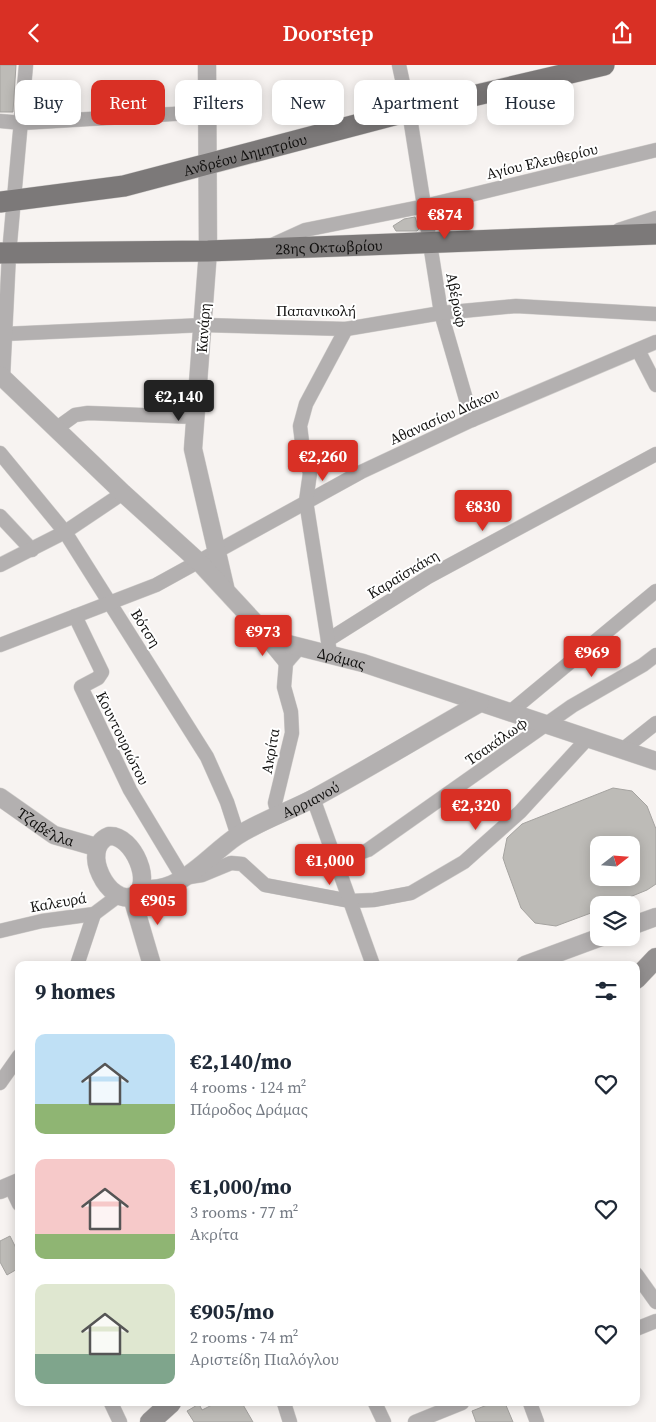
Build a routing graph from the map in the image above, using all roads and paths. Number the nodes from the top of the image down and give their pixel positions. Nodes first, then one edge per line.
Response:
1 (26, 65) edge
2 (207, 65) edge
3 (399, 65) edge
4 (604, 65) edge
5 (25, 80) edge
6 (207, 80) edge
7 (402, 80) edge
8 (477, 95) edge
9 (175, 114) edge
10 (81, 119) edge
11 (0, 121) edge
12 (15, 122) edge
13 (22, 125) edge
14 (206, 125) edge
15 (357, 125) edge
16 (411, 125) edge
17 (656, 150) edge
18 (207, 165) junction
19 (7, 201) edge
20 (425, 206) junction
21 (656, 218) edge
22 (656, 234) edge
23 (600, 236) junction
24 (431, 243) junction
25 (263, 249) junction
26 (208, 251) junction
27 (5, 254) edge
28 (441, 313) junction
29 (656, 314) edge
30 (204, 325) junction
31 (346, 329) junction
32 (4, 334) junction
33 (656, 342) edge
34 (638, 350) junction
35 (2, 377) edge
36 (656, 385) edge
37 (195, 417) junction
38 (472, 420) junction
39 (57, 428) junction
40 (0, 453) edge
41 (656, 454) edge
42 (123, 493) junction
43 (306, 501) junction
44 (0, 516) edge
45 (65, 532) junction
46 (32, 550) junction
47 (217, 552) junction
48 (199, 562) junction
49 (0, 565) edge
50 (225, 587) junction
51 (656, 591) edge
52 (111, 603) junction
53 (75, 616) junction
54 (270, 636) junction
55 (0, 645) edge
56 (299, 648) junction
57 (329, 648) junction
58 (656, 655) edge
59 (286, 663) junction
60 (480, 703) junction
61 (510, 712) junction
62 (656, 723) edge
63 (547, 725) junction
64 (588, 738) junction
65 (622, 750) junction
66 (656, 761) edge
67 (0, 797) edge
68 (314, 798) junction
69 (278, 814) junction
70 (238, 836) junction
71 (96, 847) junction
72 (336, 861) junction
73 (183, 878) junction
74 (130, 894) junction
75 (350, 901) junction
76 (94, 913) junction
77 (656, 917) edge
78 (640, 923) edge
79 (0, 931) edge
80 (590, 941) edge
81 (656, 958) edge
82 (78, 961) edge
83 (151, 961) edge
84 (372, 961) edge
85 (536, 961) edge
86 (640, 975) edge
87 (15, 1061) edge
88 (0, 1083) edge
89 (640, 1280) edge
90 (656, 1302) edge
91 (656, 1321) edge
92 (640, 1327) edge
93 (112, 1406) edge
94 (168, 1406) edge
95 (285, 1406) edge
96 (376, 1406) edge
97 (455, 1406) edge
98 (531, 1406) edge
99 (120, 1422) edge
100 (150, 1422) edge
101 (290, 1422) edge
102 (384, 1422) edge
103 (415, 1422) edge
104 (537, 1422) edge

1 - 5 street
2 - 6 street, Κανάρη
3 - 7 street, Αβέρωφ
4 - 8 main road, Ανδρέου Δημητρίου
9 - 10 street
11 - 12 street
13 - 19 street
14 - 18 street, Κανάρη
15 - 18 main road, Ανδρέου Δημητρίου
16 - 20 street, Αβέρωφ
17 - 20 street, Αγίου Ελευθερίου
18 - 19 main road, Ανδρέου Δημητρίου
18 - 26 street, Κανάρη
19 - 27 street
20 - 24 street, Αβέρωφ
20 - 25 street, Αγίου Ελευθερίου
21 - 23 street
22 - 23 main road, 28ης Οκτωβρίου
23 - 24 main road, 28ης Οκτωβρίου
24 - 25 main road, 28ης Οκτωβρίου
24 - 28 street, Αβέρωφ
25 - 26 main road, 28ης Οκτωβρίου
26 - 27 main road, 28ης Οκτωβρίου
26 - 30 street, Κανάρη
27 - 32 street
28 - 29 street, Παπανικολή
28 - 31 street, Παπανικολή
28 - 38 street, Αβέρωφ
30 - 31 street, Παπανικολή
30 - 32 street, Παπανικολή
30 - 37 street, Κανάρη
31 - 43 street
32 - 35 street
33 - 34 street, Αθανασίου Διάκου
34 - 36 street
34 - 38 street, Αθανασίου Διάκου
35 - 39 street, Δράμας
37 - 39 street
37 - 47 street, Κανάρη
38 - 43 street, Αθανασίου Διάκου
39 - 42 street, Δράμας
40 - 45 street, Βότση
41 - 57 street, Καραϊσκάκη
42 - 45 street
42 - 48 street, Δράμας
43 - 47 street, Αθανασίου Διάκου
43 - 57 street
44 - 46 street
45 - 46 street
45 - 52 street, Βότση
46 - 49 street
47 - 48 street, Αθανασίου Διάκου
47 - 50 street, Κανάρη
48 - 50 street, Δράμας
48 - 52 street
50 - 54 street, Δράμας
51 - 61 street
52 - 53 street
52 - 70 street, Βότση
53 - 55 street
53 - 73 street, Κουντουριώτου
54 - 56 street, Δράμας
54 - 59 street
56 - 57 street, Δράμας
56 - 59 street
57 - 60 street, Δράμας
58 - 63 street, Τσακάλωφ
59 - 69 street, Ακρίτα
60 - 61 street, Δράμας
60 - 68 street, Αρριανού
61 - 63 street, Δράμας
62 - 65 street
63 - 64 street, Δράμας
63 - 72 street, Τσακάλωφ
64 - 65 street, Δράμας
64 - 75 street
65 - 66 street, Δράμας
67 - 71 street, Τζαβέλλα
68 - 69 street, Αρριανού
68 - 72 street
69 - 70 street, Αρριανού
70 - 73 street, Αρριανού
71 - 74 street
71 - 74 street
72 - 75 street
73 - 74 street, Αρριανού
73 - 75 street
74 - 76 street, Καλευρά
74 - 83 street
75 - 84 street
76 - 79 street, Καλευρά
76 - 82 street
77 - 78 street
80 - 85 street
81 - 86 main road
87 - 88 street
89 - 90 street
91 - 92 street
93 - 99 street
94 - 100 main road
95 - 101 street
96 - 102 street
97 - 103 street
98 - 104 street

